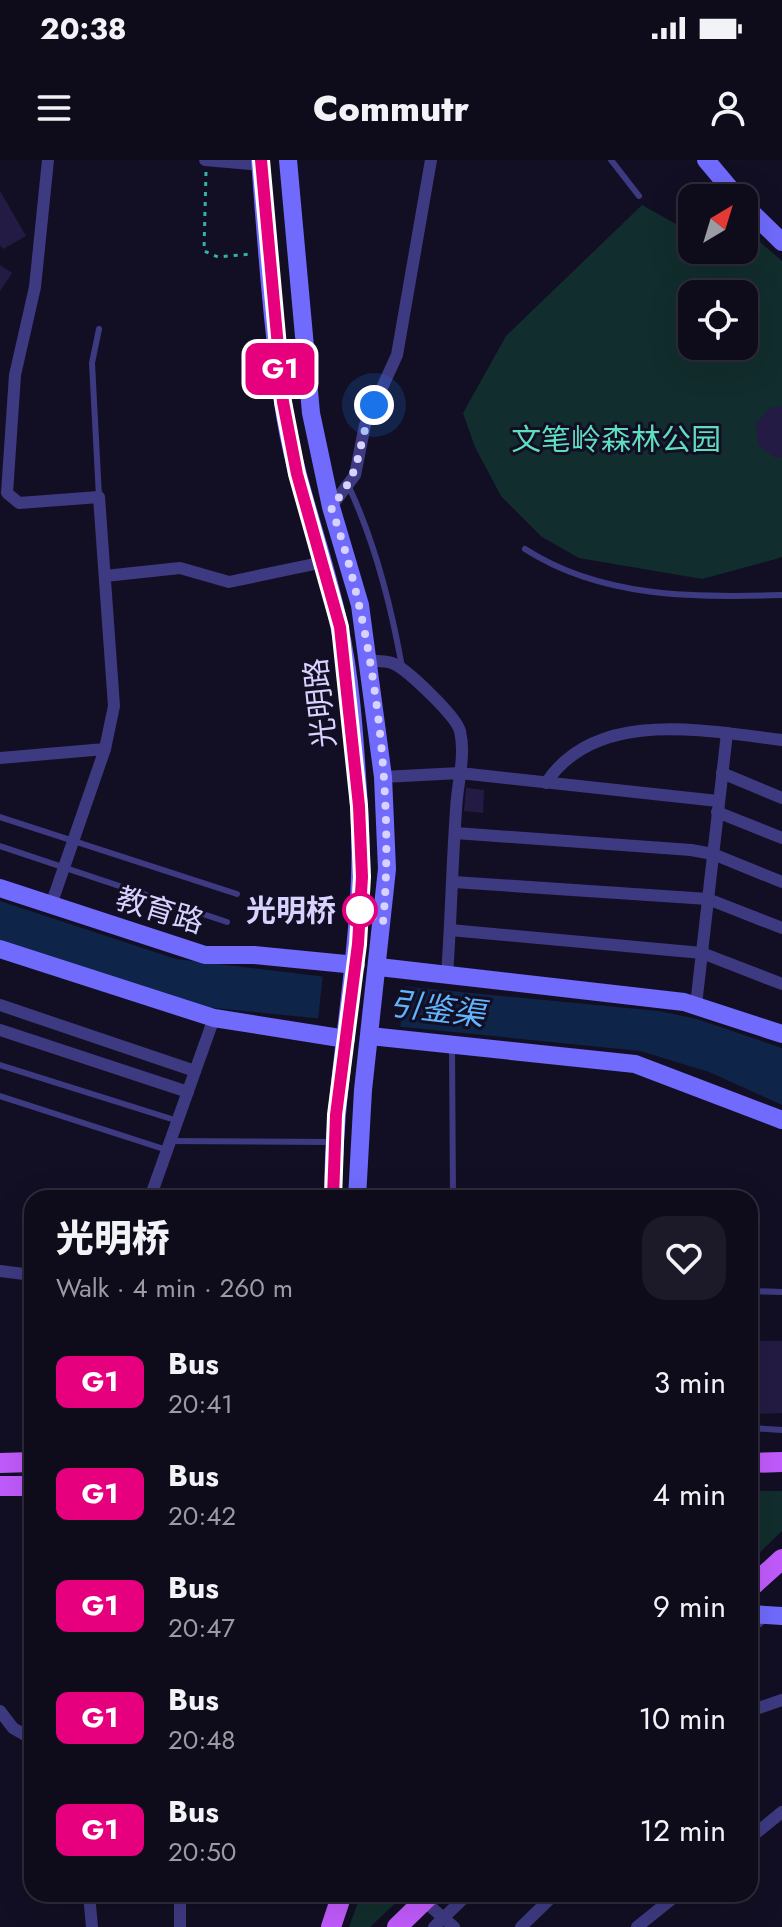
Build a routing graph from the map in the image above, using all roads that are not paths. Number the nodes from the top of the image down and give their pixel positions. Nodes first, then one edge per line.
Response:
1 (48, 160) edge
2 (206, 160) edge
3 (288, 160) edge
4 (431, 160) edge
5 (611, 160) edge
6 (706, 160) edge
7 (261, 163) edge
8 (726, 184) edge
9 (639, 196) dead end
10 (758, 219) edge
11 (782, 242) edge
12 (99, 329) dead end
13 (349, 487) junction
14 (99, 497) junction
15 (331, 507) junction
16 (525, 549) dead end
17 (324, 562) junction
18 (105, 576) junction
19 (782, 595) edge
20 (368, 661) junction
21 (402, 668) junction
22 (727, 733) junction
23 (782, 740) edge
24 (105, 749) junction
25 (0, 758) edge
26 (460, 773) junction
27 (722, 773) junction
28 (383, 777) junction
29 (546, 783) junction
30 (782, 798) edge
31 (718, 806) junction
32 (0, 817) edge
33 (455, 833) junction
34 (782, 838) edge
35 (72, 842) junction
36 (0, 846) edge
37 (713, 854) junction
38 (64, 868) junction
39 (454, 882) junction
40 (782, 882) edge
41 (0, 888) edge
42 (237, 894) dead end
43 (708, 899) junction
44 (51, 905) junction
45 (227, 922) dead end
46 (782, 928) edge
47 (450, 930) junction
48 (0, 949) edge
49 (702, 953) junction
50 (355, 970) junction
51 (378, 972) junction
52 (447, 975) junction
53 (782, 984) edge
54 (0, 1005) edge
55 (696, 1005) junction
56 (214, 1018) junction
57 (0, 1030) edge
58 (347, 1031) junction
59 (370, 1031) junction
60 (782, 1034) edge
61 (452, 1045) junction
62 (0, 1065) edge
63 (195, 1071) junction
64 (188, 1092) junction
65 (0, 1096) edge
66 (782, 1120) edge
67 (178, 1121) junction
68 (333, 1142) junction
69 (169, 1146) junction
70 (153, 1190) edge
71 (333, 1190) edge
72 (357, 1190) edge
73 (453, 1190) edge
74 (0, 1271) edge
75 (24, 1274) edge
76 (758, 1291) edge
77 (782, 1292) edge
78 (758, 1428) edge
79 (782, 1430) edge
80 (24, 1462) edge
81 (782, 1462) edge
82 (0, 1463) edge
83 (758, 1463) edge
84 (0, 1486) edge
85 (24, 1486) edge
86 (782, 1559) edge
87 (758, 1581) edge
88 (782, 1700) edge
89 (758, 1708) edge
90 (0, 1711) edge
91 (24, 1734) edge
92 (782, 1812) edge
93 (758, 1832) edge
94 (90, 1902) edge
95 (180, 1902) edge
96 (339, 1902) edge
97 (422, 1902) edge
98 (429, 1902) edge
99 (460, 1902) edge
100 (547, 1902) edge
101 (668, 1902) edge
102 (438, 1923) edge
103 (92, 1927) edge
104 (180, 1927) edge
105 (331, 1927) edge
106 (397, 1927) edge
107 (454, 1927) edge
108 (521, 1927) edge
109 (637, 1927) edge

1 - 14 street
2 - 7 street
3 - 15 main road, 光明路
4 - 13 street
5 - 9 lane
6 - 8 main road
7 - 17 main road, 光明路
10 - 11 main road
12 - 14 lane
13 - 15 street
13 - 21 lane
14 - 18 street
15 - 20 main road, 光明路
16 - 19 lane
17 - 18 street
17 - 50 main road, 光明路
18 - 24 street
20 - 21 street
20 - 28 main road, 光明路
21 - 26 street
22 - 23 street
22 - 27 street
22 - 29 street
24 - 25 street
24 - 35 street
26 - 28 street
26 - 29 street
26 - 33 street
27 - 30 street
27 - 31 street
28 - 51 main road, 光明路
29 - 31 street
31 - 34 street
31 - 37 street
32 - 35 lane
33 - 37 street
33 - 39 street
35 - 38 street
35 - 42 lane
36 - 38 lane
37 - 40 street
37 - 43 street
38 - 44 street
38 - 45 lane
39 - 43 street
39 - 47 street
41 - 44 main road, 教育路
43 - 46 street
43 - 49 street
44 - 50 main road, 教育路
47 - 49 street
47 - 52 street
48 - 56 main road
49 - 53 street
49 - 55 street
50 - 58 main road, 光明路
51 - 52 main road
51 - 59 main road, 光明路
52 - 55 main road
54 - 63 street
55 - 60 main road
56 - 58 main road
56 - 63 street
57 - 64 street
58 - 68 main road, 光明路
59 - 61 main road
59 - 72 main road, 光明路
61 - 66 main road
61 - 73 lane
62 - 67 lane
63 - 64 street
64 - 67 street
65 - 69 lane
67 - 69 street
68 - 69 lane
68 - 71 main road, 光明路
69 - 70 street
74 - 75 street
76 - 77 lane
78 - 79 lane
80 - 82 main road
81 - 83 main road
84 - 85 main road
86 - 87 main road
88 - 89 street
90 - 91 street
92 - 93 street
94 - 103 street
95 - 104 street
96 - 105 main road
97 - 106 main road
98 - 102 street
99 - 102 street
100 - 108 street
101 - 109 street
102 - 107 street

